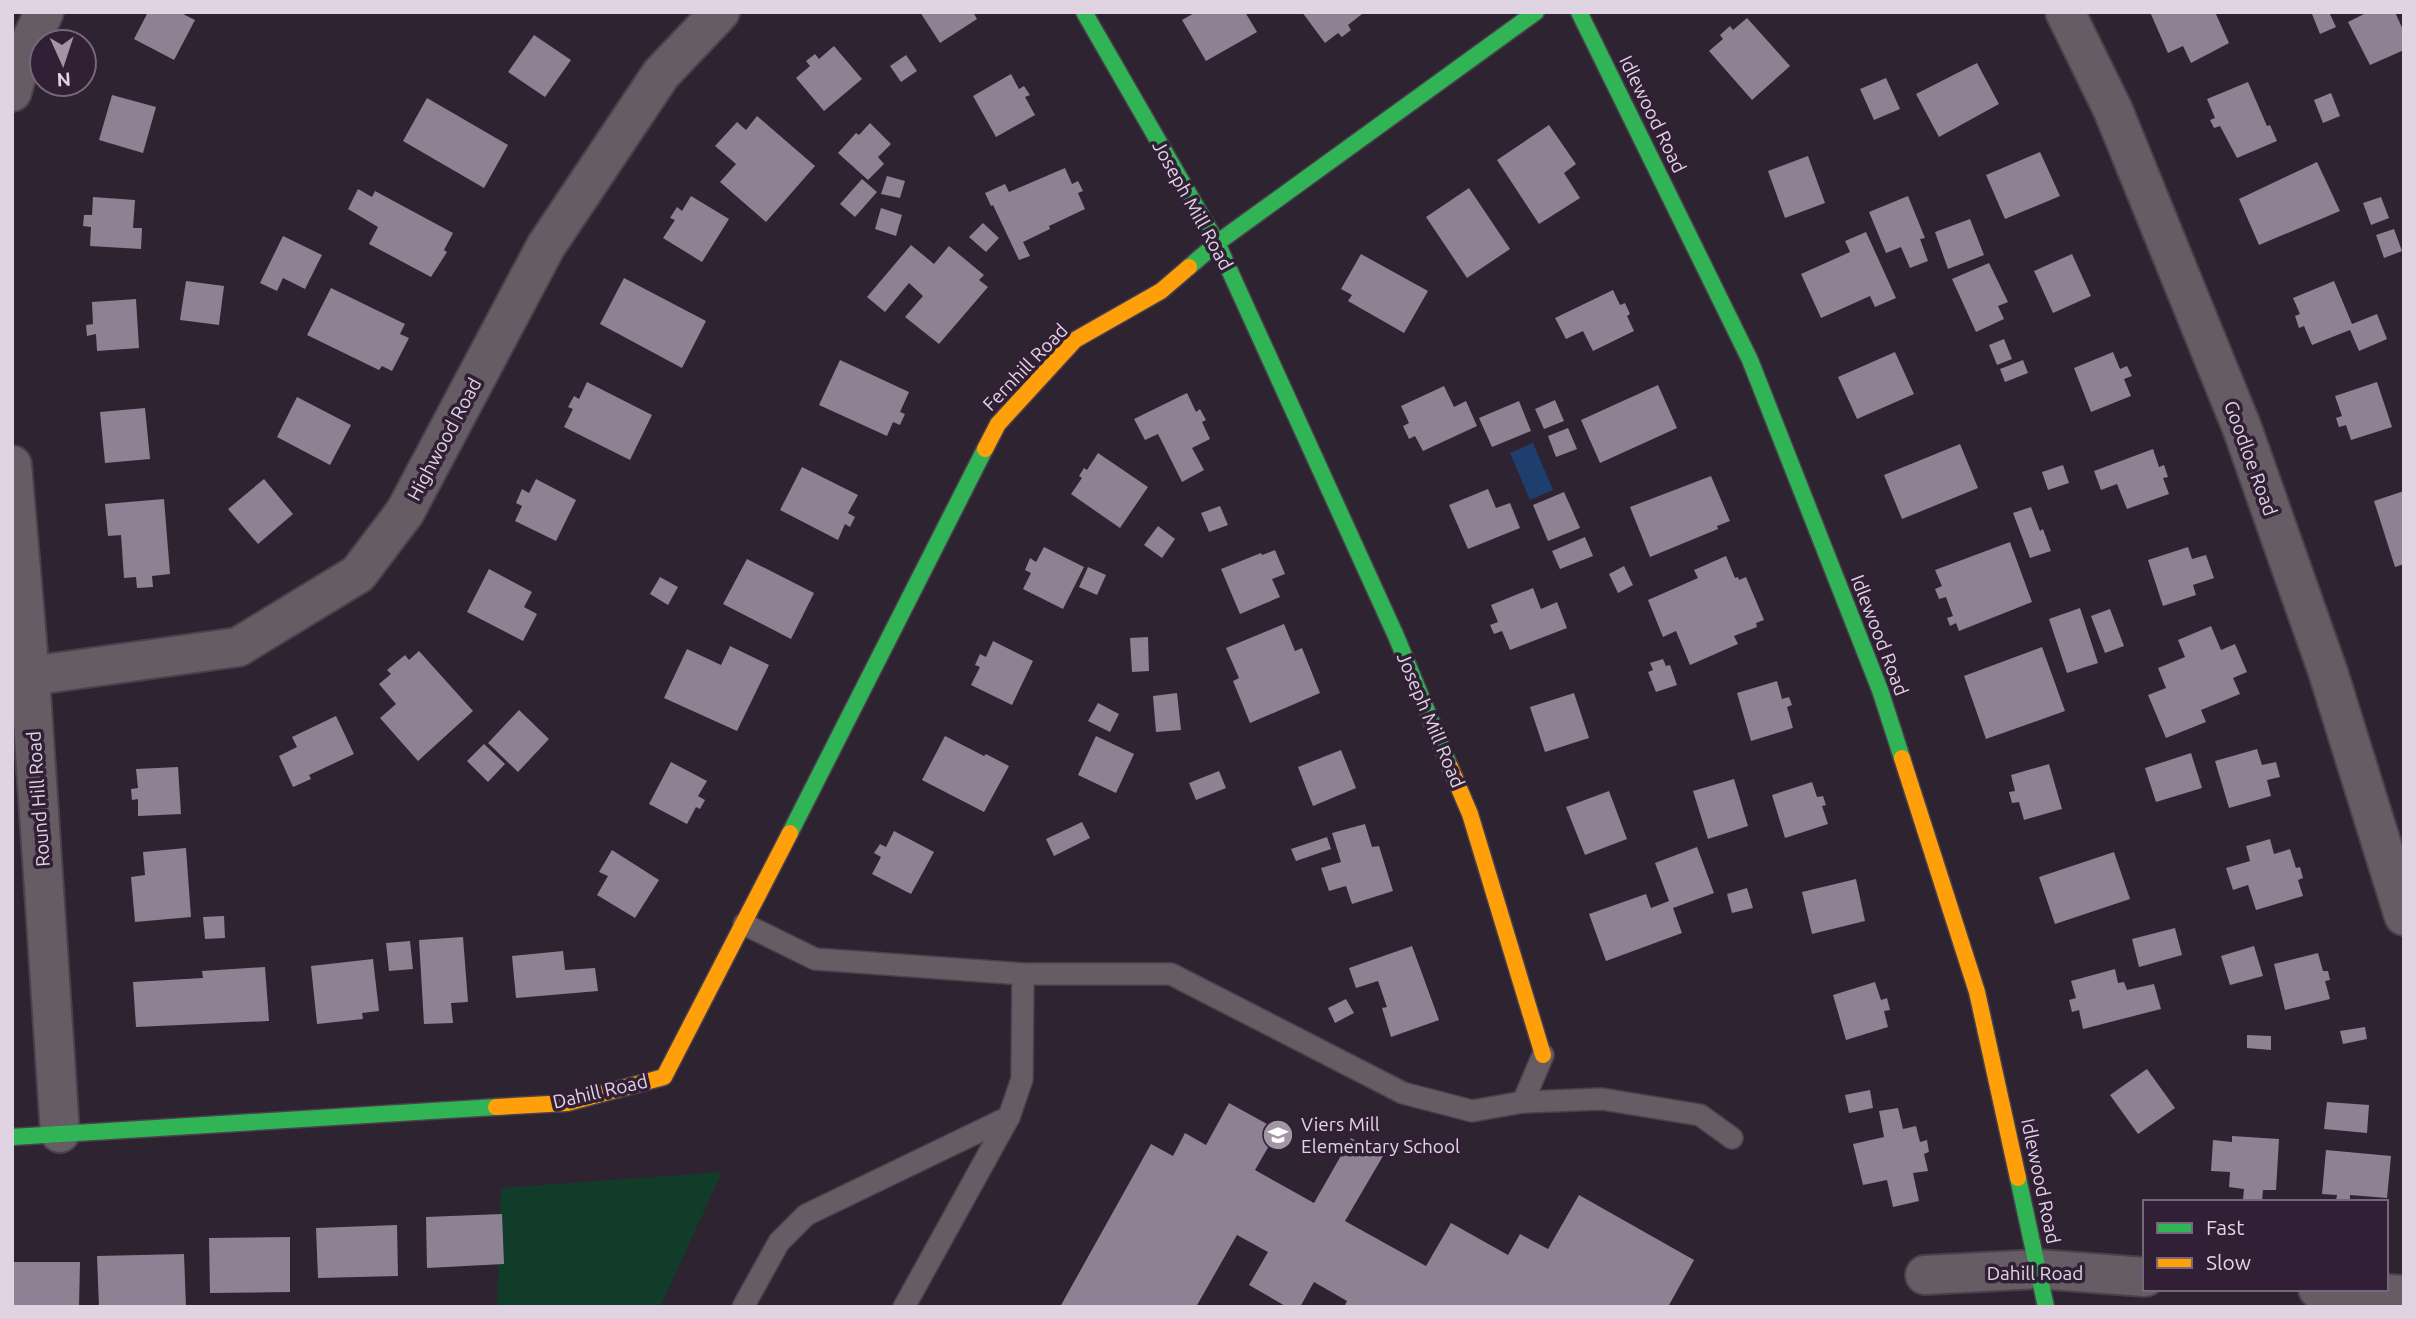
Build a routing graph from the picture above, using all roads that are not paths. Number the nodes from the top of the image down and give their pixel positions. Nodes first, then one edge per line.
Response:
1 (44, 12) edge
2 (720, 12) edge
3 (1084, 12) edge
4 (1535, 12) edge
5 (1579, 12) edge
6 (2064, 12) edge
7 (12, 92) edge
8 (1217, 243) junction
9 (12, 465) edge
10 (30, 676) junction
11 (2404, 916) edge
12 (744, 924) junction
13 (1023, 974) junction
14 (1543, 1055) joint
15 (1523, 1102) junction
16 (1009, 1116) junction
17 (60, 1133) junction
18 (12, 1137) edge
19 (1732, 1138) dead end
20 (2038, 1269) junction
21 (1925, 1275) dead end
22 (2143, 1277) edge
23 (2343, 1291) edge
24 (2404, 1296) edge
25 (743, 1307) edge
26 (904, 1307) edge
27 (2046, 1307) edge

1 - 7 street
2 - 10 street, Highwood Road
3 - 8 street, Joseph Mill Road
4 - 8 street, Fernhill Road
5 - 20 street, Idlewood Road
6 - 11 street, Goodloe Road
8 - 12 street, Fernhill Road
8 - 14 street, Joseph Mill Road
9 - 10 street, Round Hill Road
10 - 17 street, Round Hill Road
12 - 13 lane
12 - 17 street, Dahill Road
13 - 15 lane
13 - 16 lane
14 - 15 lane, Joseph Mill Road
15 - 19 lane
16 - 25 lane
16 - 26 lane
17 - 18 street, Dahill Road
20 - 21 street, Dahill Road
20 - 22 street, Dahill Road
20 - 27 street, Idlewood Road
23 - 24 street

